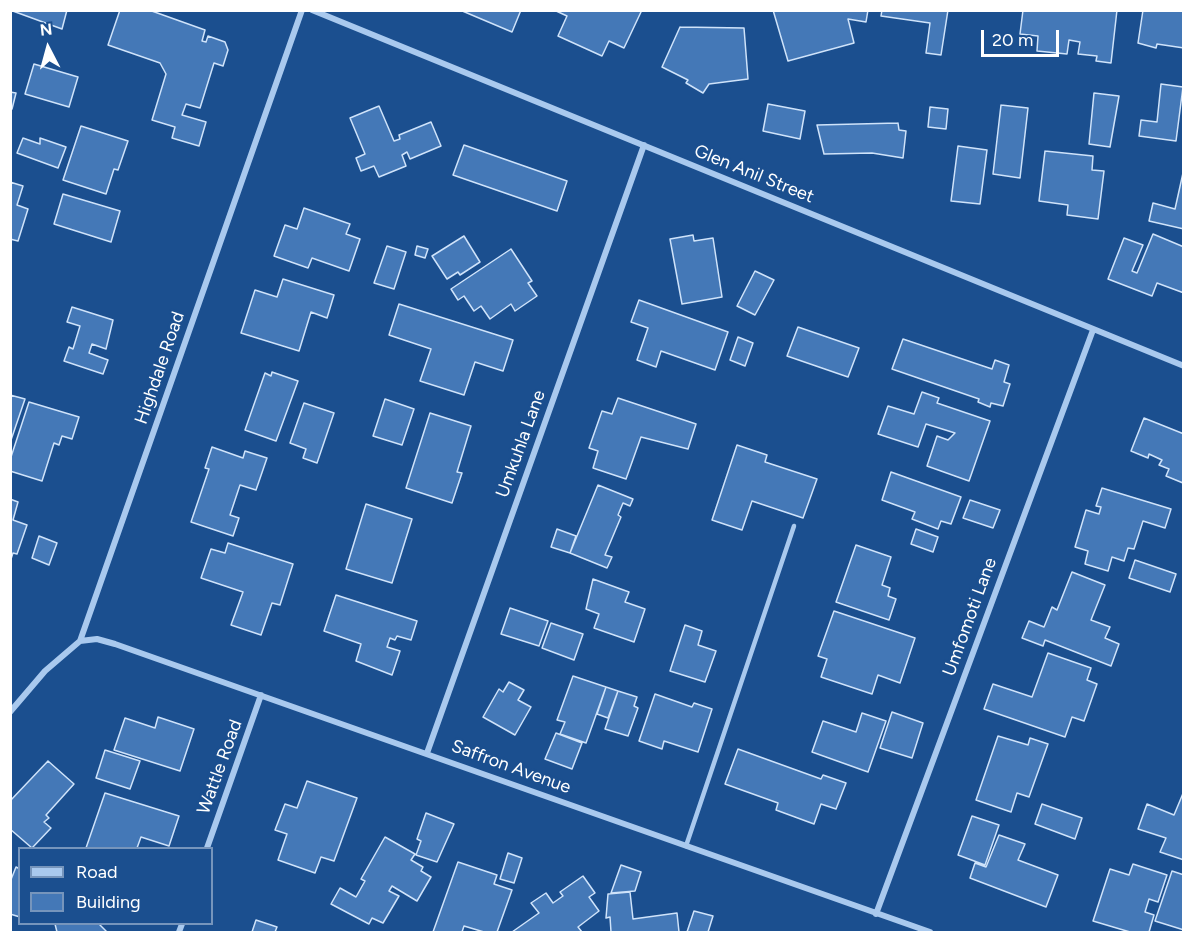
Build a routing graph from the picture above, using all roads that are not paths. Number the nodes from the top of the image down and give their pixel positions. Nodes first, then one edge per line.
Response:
1 (302, 10) edge
2 (312, 10) edge
3 (644, 145) junction
4 (1093, 330) junction
5 (1184, 366) edge
6 (794, 526) dead end
7 (80, 641) junction
8 (261, 696) junction
9 (10, 712) edge
10 (427, 753) junction
11 (686, 846) junction
12 (208, 847) edge
13 (876, 914) junction
14 (930, 933) edge

1 - 7 street, Highdale Road
2 - 3 street, Glen Anil Street
3 - 4 street, Glen Anil Street
3 - 10 street, Umkuhla Lane
4 - 5 street, Glen Anil Street
4 - 13 street, Umfomoti Lane
6 - 11 lane
7 - 8 street, Saffron Avenue
7 - 9 street
8 - 10 street, Saffron Avenue
8 - 12 street, Wattle Road
10 - 11 street, Saffron Avenue
11 - 13 street, Saffron Avenue
13 - 14 street, Saffron Avenue

